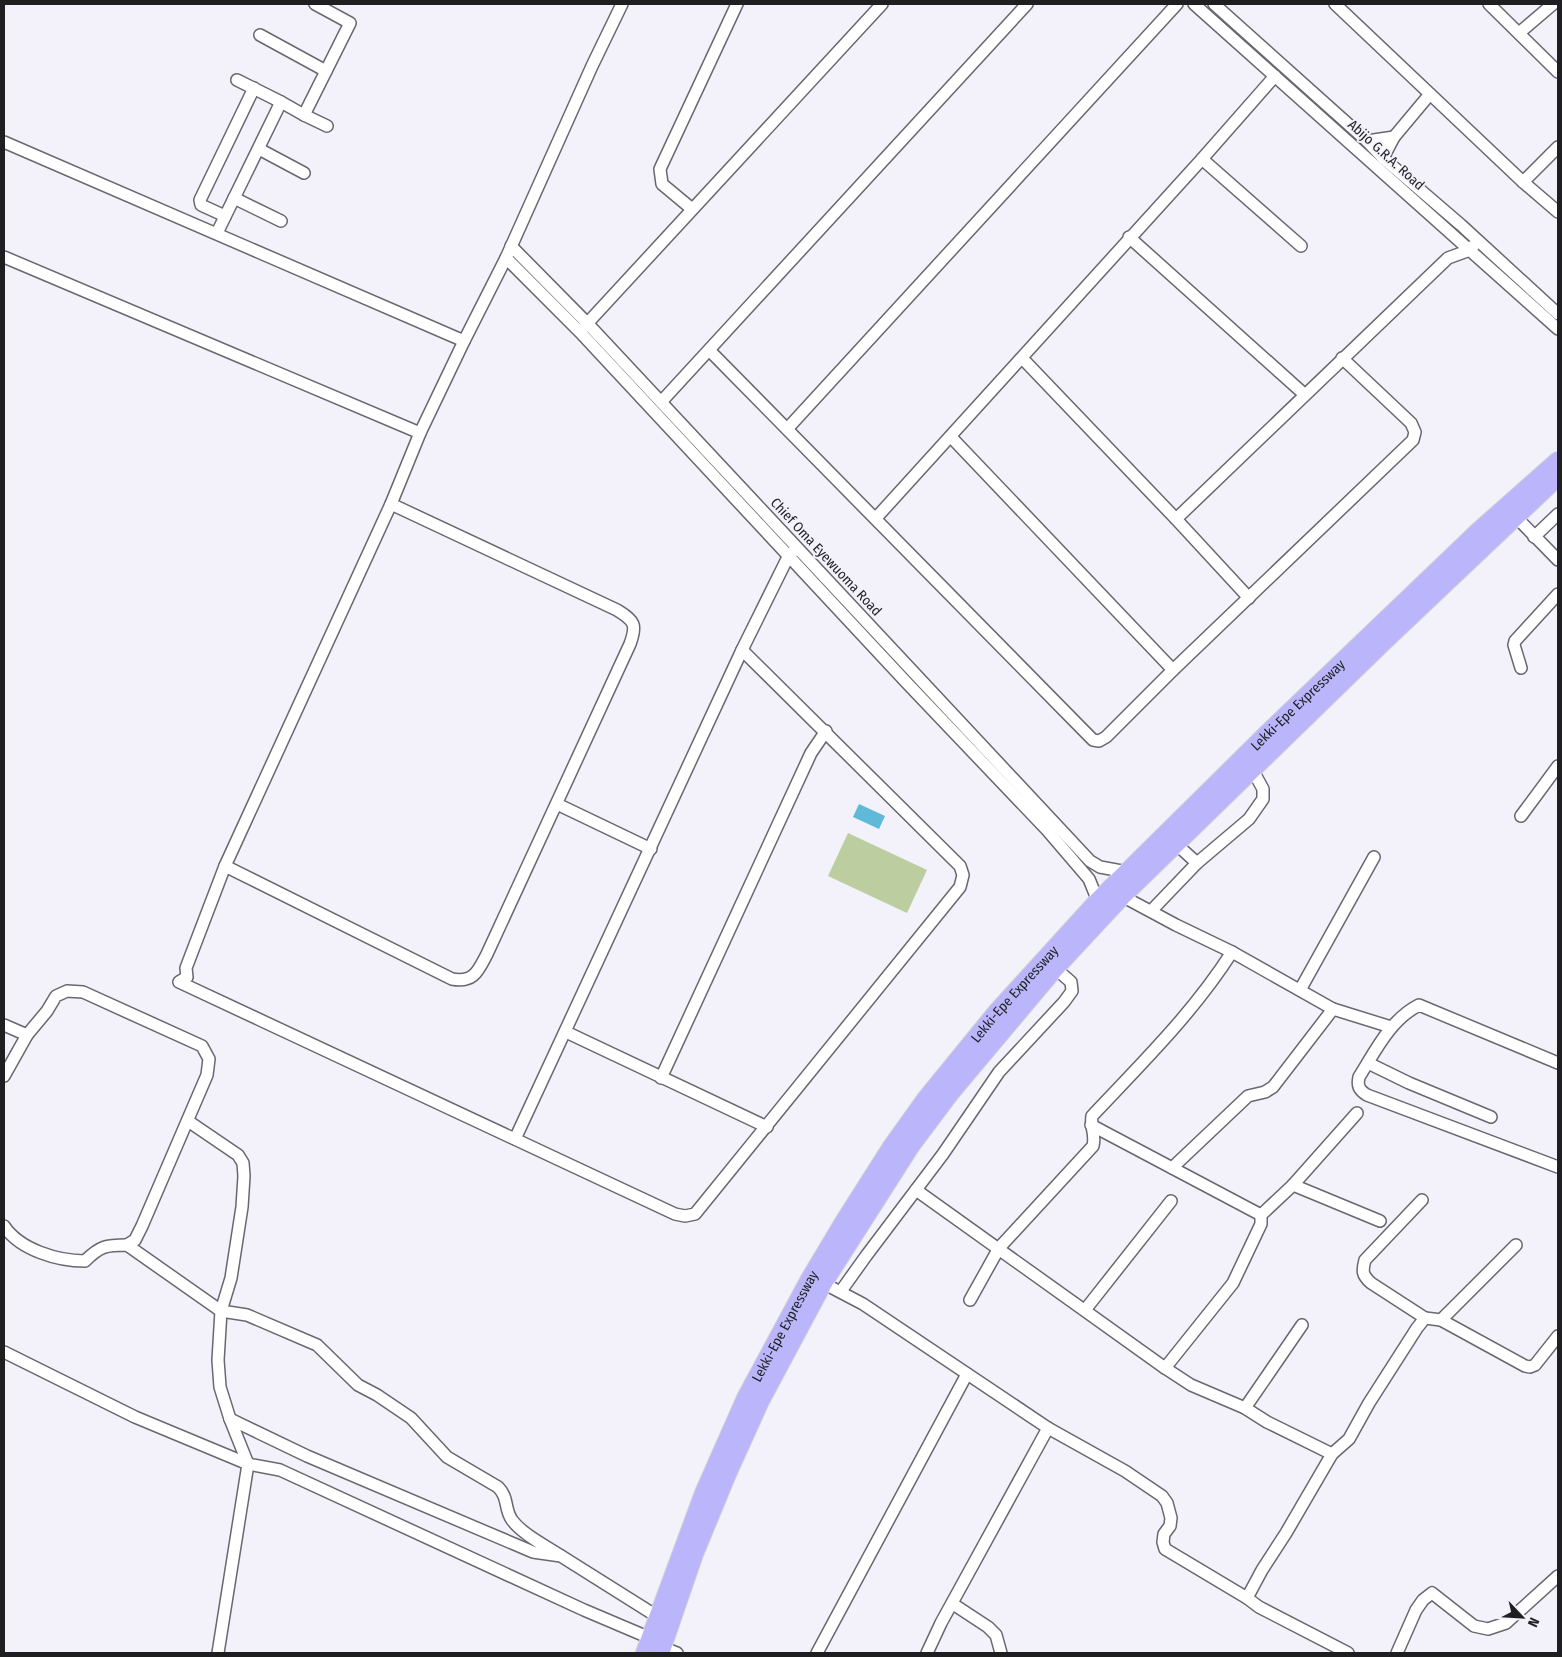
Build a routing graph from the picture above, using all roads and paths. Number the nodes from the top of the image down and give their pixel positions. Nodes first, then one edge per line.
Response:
1 (315, 4) edge
2 (622, 4) edge
3 (737, 4) edge
4 (882, 4) edge
5 (1027, 4) edge
6 (1177, 4) edge
7 (1194, 4) edge
8 (1214, 4) edge
9 (1334, 4) edge
10 (1489, 4) edge
11 (1552, 4) edge
12 (1518, 33) junction
13 (260, 35) dead end
14 (326, 71) junction
15 (1558, 72) edge
16 (1275, 76) junction
17 (237, 80) dead end
18 (254, 88) junction
19 (1430, 94) junction
20 (282, 102) junction
21 (304, 116) junction
22 (327, 126) dead end
23 (1394, 137) junction
24 (1367, 141) junction
25 (4, 142) edge
26 (1558, 147) edge
27 (259, 150) junction
28 (1383, 158) junction
29 (1202, 159) junction
30 (304, 173) dead end
31 (1523, 182) junction
32 (234, 198) junction
33 (692, 209) junction
34 (1558, 212) edge
35 (224, 216) junction
36 (281, 221) dead end
37 (1461, 225) junction
38 (217, 233) junction
39 (1453, 234) junction
40 (1130, 237) junction
41 (1478, 241) junction
42 (511, 246) junction
43 (1301, 246) dead end
44 (1470, 250) junction
45 (4, 257) edge
46 (506, 258) junction
47 (1448, 258) junction
48 (1558, 314) edge
49 (584, 328) junction
50 (1558, 329) edge
51 (464, 341) junction
52 (710, 351) junction
53 (1022, 358) junction
54 (1342, 358) junction
55 (1304, 394) junction
56 (662, 402) junction
57 (788, 428) junction
58 (420, 433) junction
59 (951, 437) junction
60 (1558, 461) edge
61 (1558, 476) edge
62 (391, 504) junction
63 (1558, 514) edge
64 (1516, 517) junction
65 (876, 518) junction
66 (1176, 518) junction
67 (1534, 537) junction
68 (793, 552) junction
69 (1558, 560) edge
70 (1558, 594) edge
71 (1249, 598) junction
72 (742, 650) junction
73 (1361, 654) junction
74 (1521, 668) dead end
75 (1173, 670) junction
76 (826, 731) junction
77 (1558, 766) edge
78 (1252, 769) junction
79 (557, 804) junction
80 (1520, 816) dead end
81 (1175, 843) junction
82 (651, 849) junction
83 (1374, 857) dead end
84 (1196, 863) junction
85 (225, 866) junction
86 (1128, 872) junction
87 (1122, 896) junction
88 (1098, 901) junction
89 (1152, 912) junction
90 (1232, 952) junction
91 (1055, 968) junction
92 (1300, 990) junction
93 (1333, 1009) junction
94 (4, 1024) edge
95 (1391, 1028) junction
96 (566, 1032) junction
97 (27, 1035) junction
98 (1368, 1063) junction
99 (1558, 1063) edge
100 (4, 1076) edge
101 (661, 1078) junction
102 (1357, 1113) dead end
103 (1491, 1117) dead end
104 (188, 1121) junction
105 (1091, 1125) junction
106 (767, 1127) junction
107 (515, 1139) junction
108 (1558, 1167) edge
109 (1172, 1168) junction
110 (1293, 1185) junction
111 (916, 1190) junction
112 (1422, 1200) dead end
113 (1171, 1201) dead end
114 (1261, 1215) junction
115 (1380, 1221) dead end
116 (4, 1226) edge
117 (849, 1244) junction
118 (1516, 1245) dead end
119 (127, 1246) junction
120 (999, 1248) junction
121 (866, 1256) junction
122 (823, 1282) junction
123 (841, 1291) junction
124 (970, 1300) dead end
125 (1085, 1310) junction
126 (221, 1311) junction
127 (1425, 1318) junction
128 (1441, 1320) junction
129 (1302, 1326) dead end
130 (1558, 1336) edge
131 (4, 1352) edge
132 (1165, 1368) junction
133 (967, 1374) junction
134 (1245, 1408) junction
135 (230, 1419) junction
136 (1048, 1428) junction
137 (1332, 1454) junction
138 (248, 1464) junction
139 (560, 1556) junction
140 (1558, 1576) edge
141 (1247, 1598) junction
142 (953, 1604) junction
143 (658, 1617) junction
144 (659, 1649) edge
145 (218, 1653) edge
146 (817, 1653) edge
147 (927, 1653) edge
148 (1001, 1653) edge
149 (1348, 1653) edge
150 (1397, 1653) edge

1 - 14 street
2 - 42 street
3 - 33 street
4 - 33 street
5 - 52 street
6 - 57 street
7 - 16 street, Abijo G.R.A. Road
8 - 24 street, Abijo G.R.A. Road
9 - 19 street
10 - 12 street
11 - 12 street
12 - 15 street
13 - 14 street
14 - 21 street
16 - 29 street
16 - 39 street, Abijo G.R.A. Road
17 - 18 street
18 - 20 street
18 - 35 street
19 - 23 street
19 - 31 street
20 - 21 street
20 - 27 street
21 - 22 street
23 - 24 street
23 - 28 street
24 - 28 street, Abijo G.R.A. Road
25 - 38 street
26 - 31 street
27 - 30 street
27 - 32 street
28 - 37 street, Abijo G.R.A. Road
29 - 40 street
29 - 43 street
31 - 34 street
32 - 35 street
32 - 36 street
33 - 49 street
35 - 38 street
37 - 39 street
37 - 41 street, Abijo G.R.A. Road
38 - 51 street
39 - 44 street, Abijo G.R.A. Road
39 - 47 street
40 - 53 street
40 - 55 street
41 - 44 street
41 - 48 street, Abijo G.R.A. Road
42 - 46 street
42 - 49 street, Chief Oma Eyewuoma Road
44 - 47 street
44 - 50 street, Abijo G.R.A. Road
45 - 58 street
46 - 49 street, Chief Oma Eyewuoma Road
46 - 51 street
47 - 54 street
49 - 56 street, Chief Oma Eyewuoma Road
49 - 68 street, Chief Oma Eyewuoma Road
51 - 58 street
52 - 56 street
52 - 57 street
53 - 59 street
53 - 66 street
54 - 55 street
54 - 71 street
55 - 66 street
56 - 68 street, Chief Oma Eyewuoma Road
57 - 65 street
58 - 62 street
59 - 65 street
59 - 75 street
60 - 73 highway, Lekki-Epe Expressway
61 - 64 highway, Lekki-Epe Expressway
62 - 79 street
62 - 85 street
63 - 67 street
64 - 67 street
64 - 73 highway, Lekki-Epe Expressway
65 - 75 street
66 - 71 street
67 - 69 street
68 - 72 street
68 - 86 street, Chief Oma Eyewuoma Road
68 - 88 street, Chief Oma Eyewuoma Road
70 - 74 street
71 - 75 street
72 - 76 street
72 - 82 street
73 - 78 highway, Lekki-Epe Expressway
73 - 86 highway, Lekki-Epe Expressway
76 - 101 street
76 - 106 street
77 - 80 street
78 - 81 highway, Lekki-Epe Expressway
78 - 84 street
79 - 82 street
79 - 85 street
81 - 84 street
81 - 87 highway, Lekki-Epe Expressway
82 - 96 street
83 - 92 street
84 - 89 street
85 - 107 street
86 - 88 highway, Lekki-Epe Expressway
87 - 89 street
87 - 91 highway, Lekki-Epe Expressway
88 - 143 highway, Lekki-Epe Expressway
89 - 90 street
90 - 92 street
90 - 105 street
91 - 111 street
91 - 117 highway, Lekki-Epe Expressway
92 - 93 street
93 - 95 street
93 - 109 street
94 - 97 street
95 - 98 street
95 - 99 street
96 - 101 street
96 - 107 street
97 - 100 street
97 - 104 street
98 - 103 street
98 - 108 street
101 - 106 street
102 - 110 street
104 - 119 street
104 - 126 street
105 - 109 street
105 - 120 street
106 - 107 street
109 - 114 street
110 - 114 street
110 - 115 street
111 - 120 street
111 - 121 street
112 - 127 street
113 - 125 street
114 - 132 street
116 - 119 street
117 - 121 street
117 - 122 highway, Lekki-Epe Expressway
118 - 128 street
119 - 126 street
120 - 124 street
120 - 125 street
121 - 123 street
122 - 123 street
122 - 144 highway, Lekki-Epe Expressway
123 - 133 street
125 - 132 street
126 - 135 street
126 - 139 street
127 - 128 street
127 - 137 street
128 - 130 street
129 - 134 street
131 - 138 street
132 - 134 street
133 - 136 street
133 - 146 street
134 - 137 street
135 - 138 street
135 - 139 street
136 - 141 street
136 - 142 street
137 - 141 street
138 - 144 street
138 - 145 street
139 - 143 street
140 - 150 street
141 - 149 street
142 - 147 street
142 - 148 street
143 - 144 highway, Lekki-Epe Expressway

